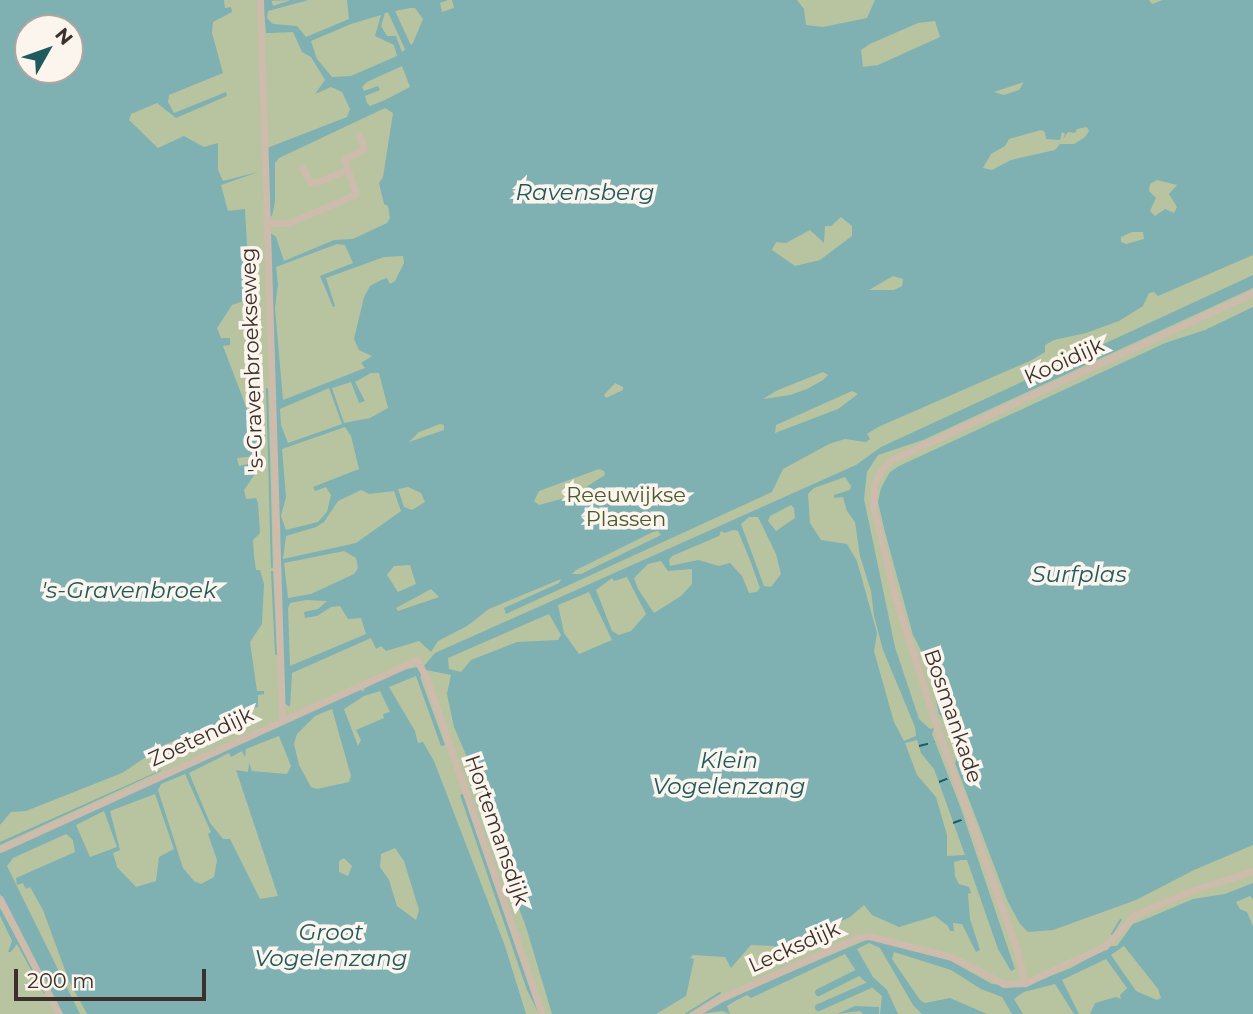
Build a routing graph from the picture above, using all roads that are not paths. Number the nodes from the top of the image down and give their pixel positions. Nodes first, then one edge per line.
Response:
1 (260, 0) edge
2 (359, 135) dead end
3 (302, 167) dead end
4 (346, 170) junction
5 (266, 223) junction
6 (1253, 293) edge
7 (891, 460) joint
8 (421, 666) joint
9 (282, 719) junction
10 (0, 849) edge
11 (1253, 870) edge
12 (0, 899) edge
13 (1025, 983) junction
14 (59, 1014) edge
15 (542, 1014) edge
16 (694, 1014) edge

1 - 5 street, 's-Gravenbroekseweg
2 - 4 street
3 - 4 street
4 - 5 street
5 - 9 street, 's-Gravenbroekseweg
6 - 7 street, Kooidijk
7 - 13 street, Bosmankade
8 - 9 street, Zoetendijk
8 - 15 street, Hortemansdijk
9 - 10 street, Zoetendijk
11 - 13 street
12 - 14 street
13 - 16 street, Lecksdijk

